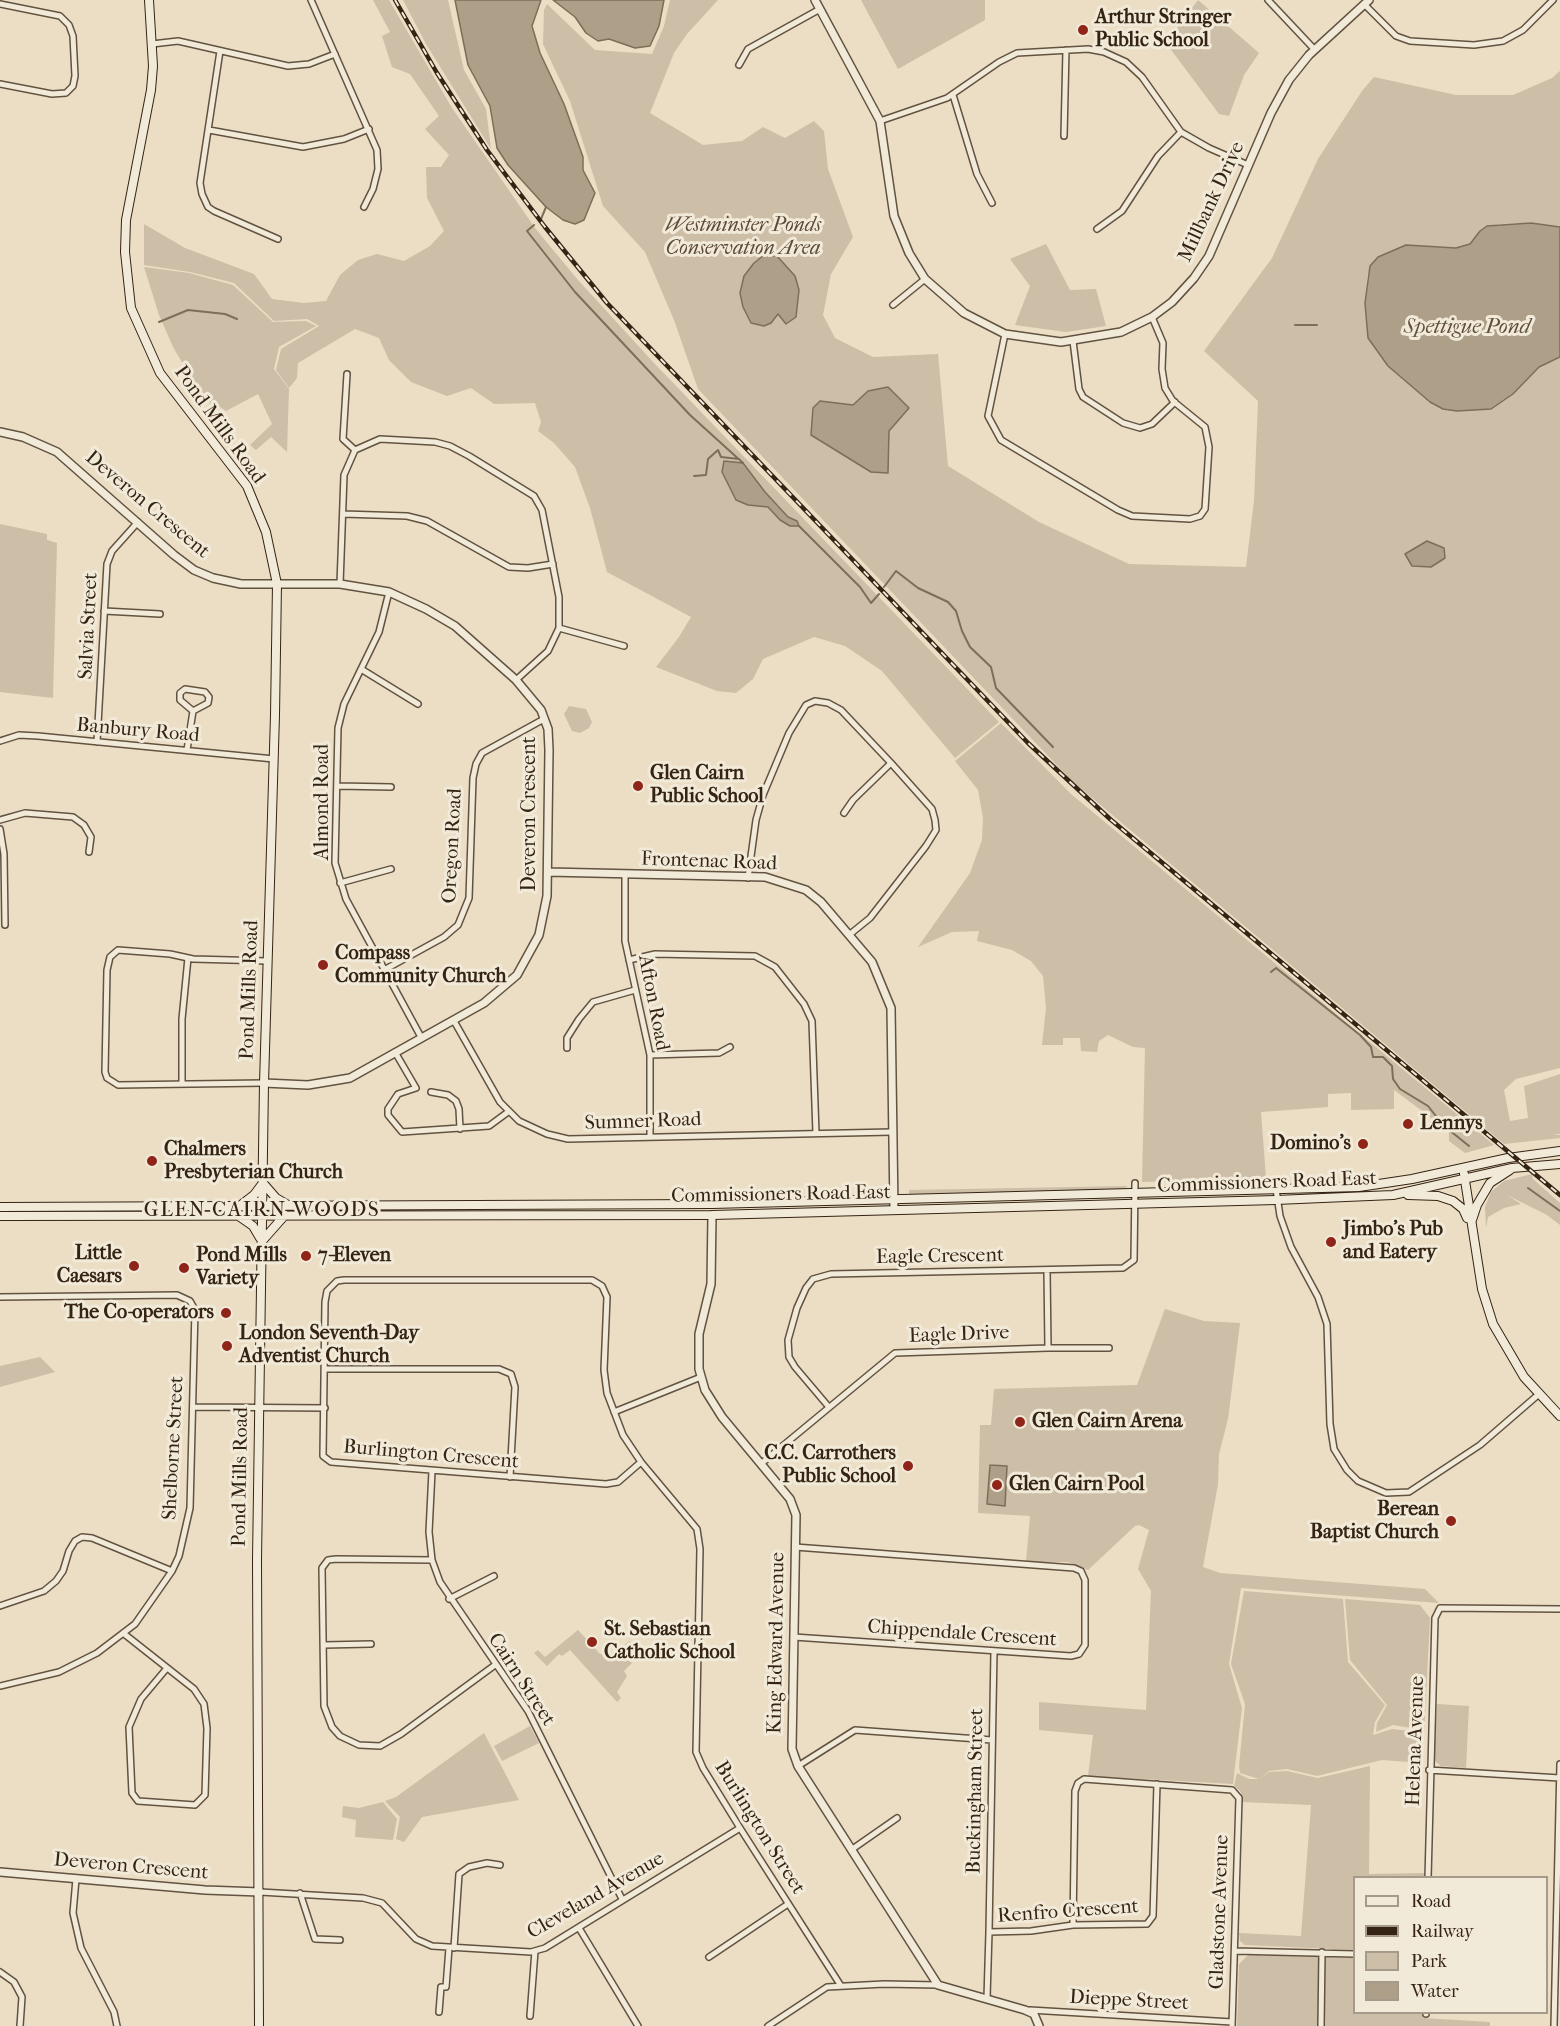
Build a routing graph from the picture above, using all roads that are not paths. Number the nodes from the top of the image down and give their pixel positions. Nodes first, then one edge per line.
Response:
1 (149, 0) edge
2 (311, 0) edge
3 (815, 0) edge
4 (1268, 0) edge
5 (1553, 0) edge
6 (1366, 2) edge
7 (0, 4) edge
8 (820, 9) junction
9 (152, 44) junction
10 (1066, 50) junction
11 (1315, 50) junction
12 (220, 51) junction
13 (335, 54) junction
14 (739, 65) dead end
15 (0, 84) edge
16 (953, 95) junction
17 (880, 121) junction
18 (369, 129) junction
19 (209, 130) junction
20 (1181, 132) junction
21 (1064, 136) dead end
22 (1248, 165) junction
23 (992, 203) dead end
24 (364, 207) dead end
25 (1096, 229) dead end
26 (278, 239) dead end
27 (925, 279) junction
28 (893, 305) dead end
29 (1152, 317) junction
30 (1005, 334) junction
31 (1073, 341) junction
32 (347, 374) dead end
33 (1175, 402) junction
34 (0, 432) edge
35 (355, 450) junction
36 (343, 514) junction
37 (138, 522) junction
38 (553, 564) junction
39 (277, 584) junction
40 (340, 584) junction
41 (389, 592) junction
42 (104, 611) junction
43 (160, 614) dead end
44 (559, 628) junction
45 (624, 646) dead end
46 (361, 669) junction
47 (516, 680) junction
48 (418, 704) dead end
49 (193, 711) junction
50 (544, 718) junction
51 (0, 741) edge
52 (97, 742) junction
53 (188, 750) junction
54 (274, 759) junction
55 (891, 763) junction
56 (338, 786) junction
57 (391, 787) dead end
58 (844, 813) dead end
59 (0, 820) edge
60 (0, 829) edge
61 (89, 852) dead end
62 (391, 869) dead end
63 (549, 872) junction
64 (626, 875) junction
65 (748, 878) junction
66 (340, 884) junction
67 (5, 925) dead end
68 (849, 935) junction
69 (188, 958) junction
70 (629, 960) junction
71 (267, 961) junction
72 (384, 969) junction
73 (635, 990) junction
74 (454, 1021) junction
75 (421, 1038) junction
76 (730, 1047) dead end
77 (567, 1048) dead end
78 (395, 1052) junction
79 (650, 1055) junction
80 (264, 1083) junction
81 (182, 1084) junction
82 (430, 1092) dead end
83 (508, 1112) junction
84 (459, 1129) junction
85 (892, 1132) junction
86 (816, 1133) junction
87 (650, 1136) junction
88 (1560, 1151) edge
89 (1560, 1164) edge
90 (1462, 1168) junction
91 (1512, 1168) junction
92 (1465, 1179) junction
93 (262, 1182) junction
94 (1135, 1183) dead end
95 (1276, 1189) junction
96 (1135, 1193) junction
97 (1393, 1195) junction
98 (894, 1199) junction
99 (1276, 1200) junction
100 (712, 1204) junction
101 (1135, 1204) junction
102 (240, 1205) junction
103 (262, 1206) junction
104 (291, 1206) junction
105 (0, 1207) edge
106 (894, 1209) junction
107 (230, 1215) junction
108 (262, 1215) junction
109 (285, 1215) junction
110 (712, 1215) junction
111 (0, 1216) edge
112 (1470, 1225) junction
113 (262, 1242) junction
114 (1047, 1271) junction
115 (592, 1280) joint
116 (0, 1297) edge
117 (1048, 1348) junction
118 (1109, 1348) dead end
119 (326, 1369) junction
120 (701, 1377) junction
121 (1539, 1394) junction
122 (828, 1406) junction
123 (193, 1407) junction
124 (259, 1407) junction
125 (325, 1408) junction
126 (614, 1412) junction
127 (1560, 1416) edge
128 (641, 1462) junction
129 (762, 1463) junction
130 (432, 1471) junction
131 (510, 1477) junction
132 (795, 1547) junction
133 (432, 1560) junction
134 (172, 1571) junction
135 (494, 1576) dead end
136 (449, 1599) junction
137 (0, 1606) edge
138 (1560, 1609) edge
139 (123, 1633) junction
140 (794, 1637) junction
141 (371, 1644) dead end
142 (324, 1645) junction
143 (994, 1651) junction
144 (495, 1665) junction
145 (167, 1668) junction
146 (0, 1686) edge
147 (992, 1740) junction
148 (1560, 1764) edge
149 (798, 1767) junction
150 (1429, 1770) junction
151 (1560, 1778) edge
152 (1157, 1784) junction
153 (897, 1818) dead end
154 (740, 1828) junction
155 (851, 1850) junction
156 (500, 1865) dead end
157 (0, 1872) edge
158 (1428, 1876) edge
159 (76, 1879) junction
160 (260, 1892) junction
161 (300, 1893) junction
162 (622, 1899) junction
163 (788, 1904) junction
164 (1073, 1925) junction
165 (579, 1928) junction
166 (989, 1932) junction
167 (340, 1940) dead end
168 (451, 1948) junction
169 (535, 1951) junction
170 (1236, 1951) junction
171 (1322, 1952) junction
172 (1353, 1954) edge
173 (709, 1957) dead end
174 (1548, 1961) edge
175 (1556, 1961) junction
176 (0, 1972) edge
177 (938, 1985) junction
178 (841, 1986) junction
179 (987, 1998) junction
180 (1025, 2010) junction
181 (439, 2012) dead end
182 (530, 2016) dead end
183 (1232, 2024) edge
184 (20, 2026) edge
185 (117, 2026) edge
186 (259, 2026) edge
187 (638, 2026) edge
188 (768, 2026) edge
189 (1039, 2026) edge
190 (1321, 2026) edge
191 (1554, 2026) edge

1 - 9 main road, Pond Mills Road
2 - 13 street
3 - 8 street, Millbank Drive
4 - 11 street
5 - 6 street
6 - 11 street, Millbank Drive
7 - 15 street
8 - 14 street
8 - 17 street, Millbank Drive
9 - 12 street
9 - 39 main road, Pond Mills Road
10 - 16 street
10 - 20 street
10 - 21 street
11 - 22 street, Millbank Drive
12 - 13 street
12 - 19 street
13 - 18 street
16 - 17 street
16 - 23 street
17 - 27 street, Millbank Drive
18 - 19 street
18 - 24 street
19 - 26 street
20 - 22 street
20 - 25 street
22 - 29 street, Millbank Drive
27 - 28 street
27 - 30 street, Millbank Drive
29 - 31 street, Millbank Drive
29 - 33 street
30 - 31 street, Millbank Drive
30 - 33 street
31 - 33 street
32 - 35 street
34 - 37 street, Deveron Crescent
35 - 36 street
35 - 38 street
36 - 38 street
36 - 40 street
37 - 39 street, Deveron Crescent
37 - 42 street, Salvia Street
38 - 44 street
39 - 40 street, Deveron Crescent
39 - 54 main road, Pond Mills Road
40 - 41 street, Deveron Crescent
41 - 46 street, Almond Road
41 - 47 street, Deveron Crescent
42 - 43 street
42 - 52 street, Salvia Street
44 - 45 street
44 - 47 street
46 - 48 street
46 - 56 street, Almond Road
47 - 50 street, Deveron Crescent
49 - 49 street
49 - 53 street
50 - 63 street, Deveron Crescent
50 - 72 street, Oregon Road
51 - 52 street, Banbury Road
52 - 53 street, Banbury Road
53 - 54 street, Banbury Road
54 - 71 main road, Pond Mills Road
55 - 58 street
55 - 65 street
55 - 68 street
56 - 57 street
56 - 66 street, Almond Road
59 - 61 street
60 - 67 street
62 - 66 street
63 - 64 street, Frontenac Road
63 - 74 street, Deveron Crescent
64 - 65 street, Frontenac Road
64 - 70 street, Afton Road
65 - 68 street, Frontenac Road
66 - 72 street, Almond Road
68 - 85 street, Frontenac Road
69 - 71 street
69 - 81 street
69 - 81 street
70 - 73 street, Afton Road
70 - 86 street
71 - 80 main road, Pond Mills Road
72 - 75 street, Almond Road
73 - 77 street
73 - 79 street, Afton Road
74 - 75 street, Deveron Crescent
74 - 83 street, Sumner Road
75 - 78 street, Deveron Crescent
76 - 79 street
78 - 80 street, Deveron Crescent
78 - 84 street
79 - 87 street, Afton Road
80 - 81 street
80 - 93 main road, Pond Mills Road
82 - 84 street
83 - 84 street
83 - 87 street, Sumner Road
85 - 86 street, Sumner Road
85 - 98 street, Frontenac Road
86 - 87 street, Sumner Road
88 - 90 main road, Commissioners Road East
89 - 91 main road, Commissioners Road East
90 - 92 main road
90 - 95 main road, Commissioners Road East
91 - 92 main road, Commissioners Road East
91 - 112 main road
92 - 97 main road, Commissioners Road East
92 - 112 main road
93 - 102 main road
93 - 103 main road, Pond Mills Road
93 - 104 main road
94 - 96 street, Eagle Crescent
95 - 96 main road, Commissioners Road East
95 - 99 street
96 - 98 main road, Commissioners Road East
96 - 101 street, Eagle Crescent
97 - 99 main road, Commissioners Road East
97 - 112 main road
98 - 100 main road, Commissioners Road East
98 - 106 street, Frontenac Road
99 - 101 main road, Commissioners Road East
99 - 121 street
100 - 104 main road, Commissioners Road East
100 - 110 street
101 - 106 main road, Commissioners Road East
101 - 114 street, Eagle Crescent
102 - 103 main road, Commissioners Road East
102 - 105 main road, Commissioners Road East
103 - 104 main road, Commissioners Road East
103 - 108 main road, Pond Mills Road
106 - 110 main road, Commissioners Road East
107 - 108 main road, Commissioners Road East
107 - 111 main road, Commissioners Road East
107 - 113 main road
108 - 109 main road, Commissioners Road East
108 - 113 main road, Pond Mills Road
109 - 110 main road, Commissioners Road East
109 - 113 main road
110 - 120 street, King Edward Avenue
112 - 121 main road
113 - 124 main road, Pond Mills Road
114 - 117 street
114 - 122 street, Eagle Crescent
115 - 119 street, Burlington Crescent
115 - 126 street, Burlington Street
116 - 123 street, Shelborne Street
117 - 118 street, Eagle Drive
117 - 122 street, Eagle Drive
119 - 125 street, Burlington Crescent
119 - 131 street
120 - 126 street
120 - 129 street, King Edward Avenue
121 - 127 main road
122 - 129 street, Eagle Drive
123 - 124 street
123 - 134 street, Shelborne Street
124 - 125 street
124 - 160 main road, Pond Mills Road
125 - 130 street, Burlington Crescent
126 - 128 street, Burlington Street
128 - 131 street, Burlington Crescent
128 - 154 street, Burlington Street
129 - 132 street, King Edward Avenue
130 - 131 street, Burlington Crescent
130 - 133 street, Cairn Street
132 - 140 street, King Edward Avenue
132 - 143 street, Chippendale Crescent
133 - 136 street, Cairn Street
133 - 142 street
134 - 137 street
134 - 139 street, Shelborne Street
135 - 136 street
136 - 144 street, Cairn Street
138 - 150 street, Helena Avenue
139 - 145 street
139 - 146 street, Shelborne Street
140 - 143 street, Chippendale Crescent
140 - 149 street, King Edward Avenue
141 - 142 street
142 - 144 street
143 - 147 street, Buckingham Street
144 - 162 street, Cairn Street
145 - 145 street
147 - 149 street
147 - 166 street, Buckingham Street
148 - 151 street
149 - 155 street, King Edward Avenue
150 - 151 street
150 - 158 street, Helena Avenue
151 - 175 street
152 - 164 street, Renfro Crescent
152 - 164 street
152 - 170 street, Gladstone Avenue
153 - 155 street
154 - 162 street, Cleveland Avenue
154 - 163 street, Burlington Street
155 - 177 street, King Edward Avenue
156 - 168 street
157 - 159 street, Deveron Crescent
159 - 160 street, Deveron Crescent
159 - 185 street
160 - 161 street, Cleveland Avenue
160 - 186 main road, Pond Mills Road
161 - 167 street
161 - 168 street, Cleveland Avenue
162 - 165 street, Cleveland Avenue
163 - 173 street
163 - 178 street, Burlington Street
164 - 166 street, Renfro Crescent
165 - 169 street, Cleveland Avenue
165 - 187 street
166 - 179 street, Renfro Crescent
168 - 169 street, Cleveland Avenue
168 - 181 street
169 - 182 street
170 - 171 street
170 - 183 street, Gladstone Avenue
171 - 172 street
171 - 190 street
174 - 175 street
175 - 191 street
176 - 184 street
177 - 178 street
177 - 179 street
178 - 188 street
179 - 180 street
180 - 183 street, Dieppe Street
180 - 189 street

